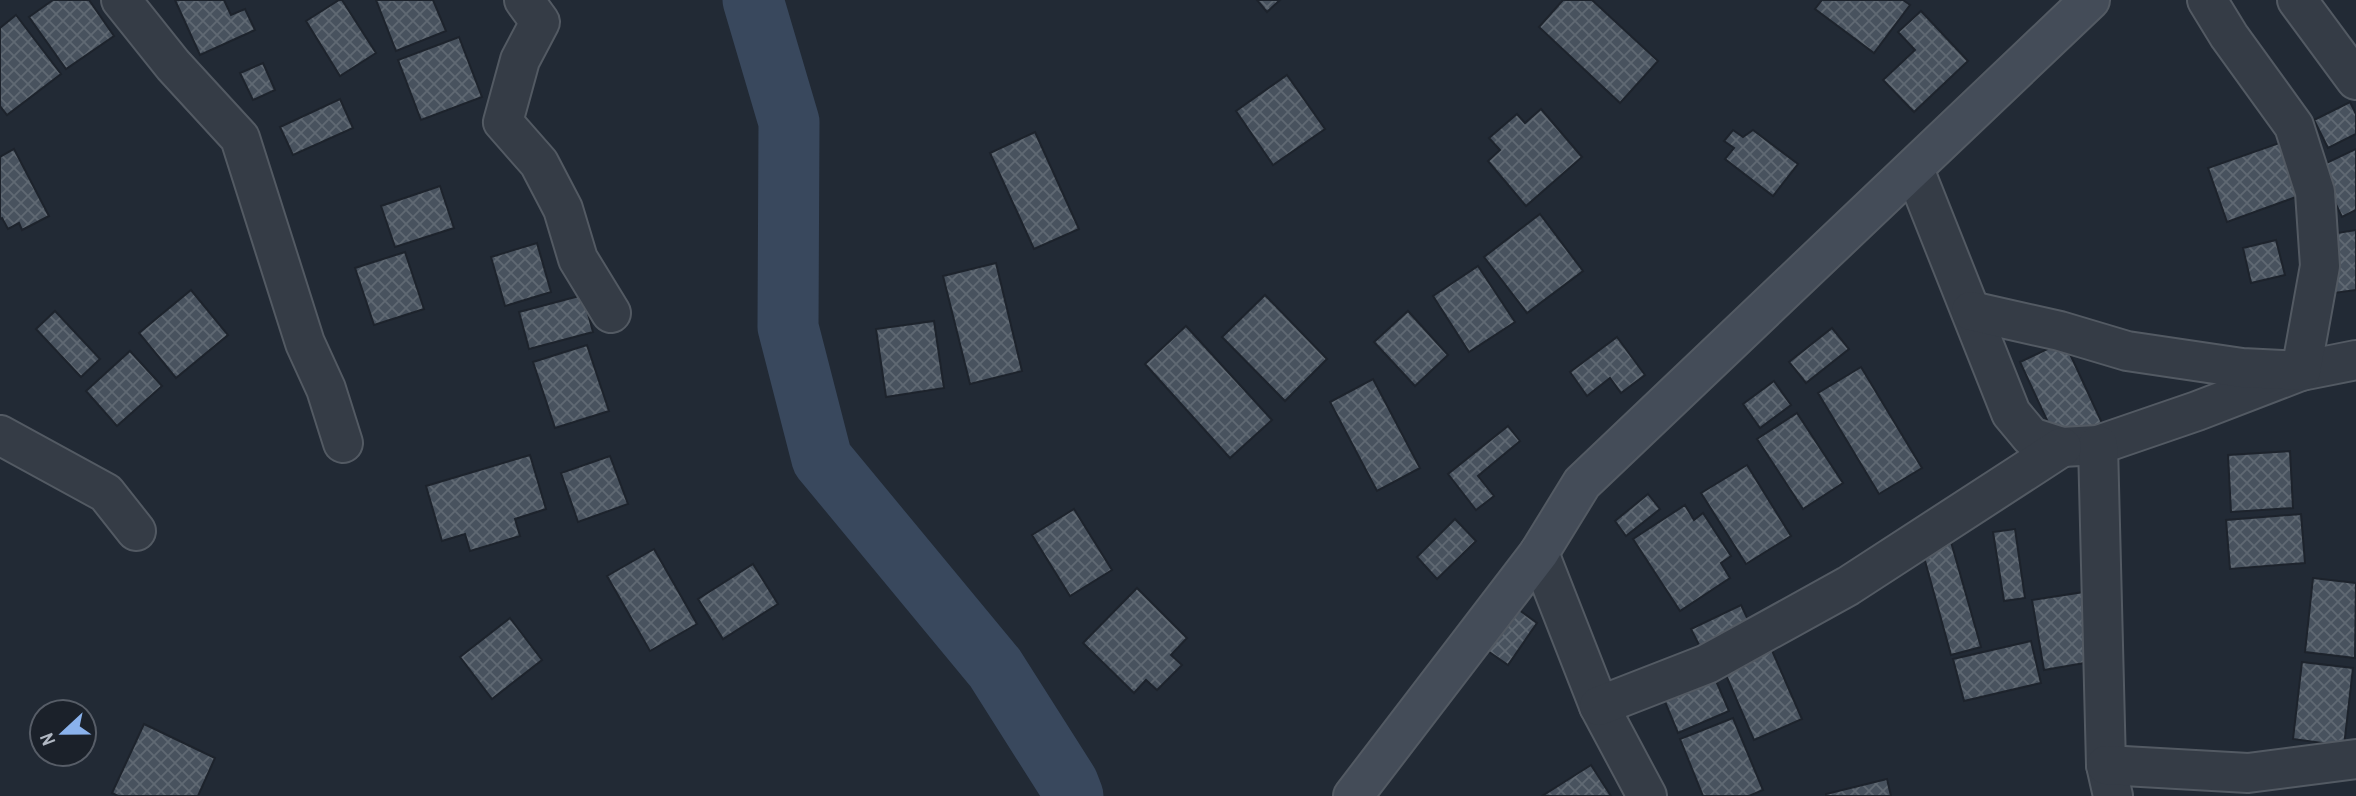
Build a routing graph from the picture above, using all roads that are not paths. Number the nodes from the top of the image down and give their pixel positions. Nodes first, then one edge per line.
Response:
1 (121, 0) edge
2 (524, 0) edge
3 (2090, 0) edge
4 (2207, 0) edge
5 (2297, 0) edge
6 (2356, 80) edge
7 (1914, 169) junction
8 (1971, 312) junction
9 (611, 313) dead end
10 (2356, 360) edge
11 (2301, 371) junction
12 (0, 435) edge
13 (343, 443) dead end
14 (2080, 446) junction
15 (136, 531) dead end
16 (1539, 553) junction
17 (1599, 706) junction
18 (2356, 759) edge
19 (2110, 781) edge
20 (1353, 796) edge
21 (1647, 796) edge

1 - 13 street
2 - 9 street
3 - 7 street
4 - 11 street
5 - 6 street
7 - 8 street
7 - 16 street
8 - 11 street
8 - 14 street
10 - 11 street
11 - 14 street
12 - 15 street
14 - 17 street
14 - 19 street
16 - 17 street
16 - 20 street
17 - 21 street
18 - 19 street

